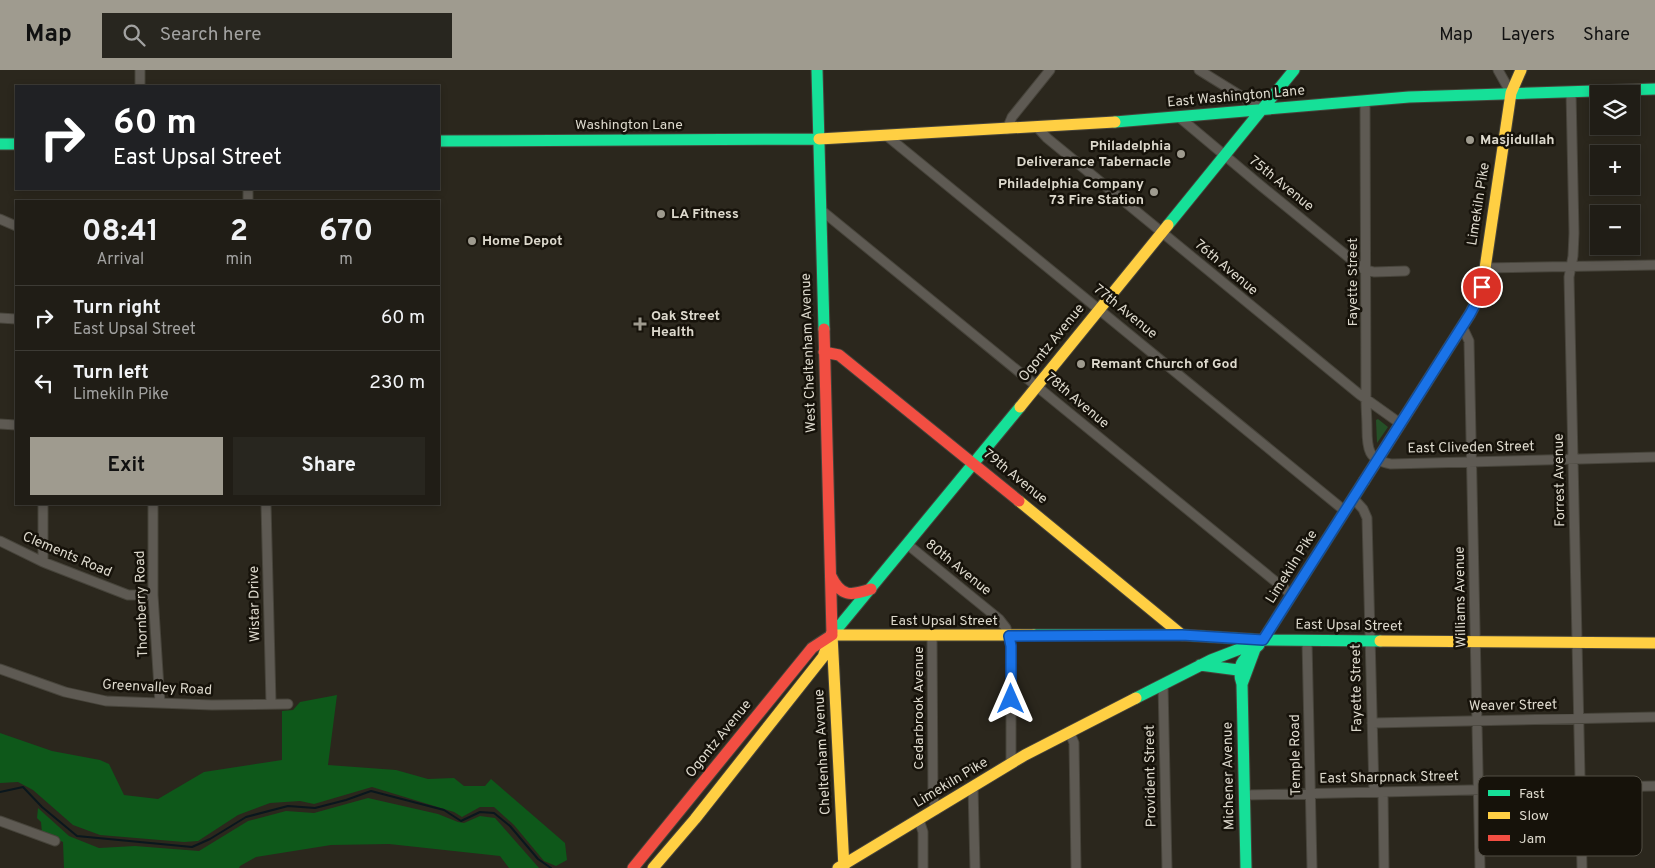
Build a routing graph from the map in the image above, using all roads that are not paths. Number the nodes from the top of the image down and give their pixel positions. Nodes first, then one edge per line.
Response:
1 (140, 70) edge
2 (817, 70) edge
3 (1050, 70) edge
4 (1199, 70) edge
5 (1294, 70) edge
6 (1498, 70) edge
7 (1520, 70) edge
8 (140, 85) edge
9 (1655, 89) edge
10 (1571, 92) junction
11 (1511, 93) junction
12 (1365, 101) junction
13 (1262, 109) junction
14 (1179, 117) junction
15 (1038, 128) junction
16 (1007, 129) junction
17 (887, 136) junction
18 (819, 139) junction
19 (440, 141) edge
20 (0, 144) edge
21 (15, 144) edge
22 (1224, 155) junction
23 (821, 210) junction
24 (0, 219) edge
25 (15, 226) edge
26 (1162, 233) junction
27 (1655, 265) edge
28 (1570, 267) junction
29 (1485, 268) junction
30 (1366, 270) junction
31 (1405, 271) dead end
32 (1099, 309) junction
33 (0, 318) edge
34 (15, 319) edge
35 (1462, 326) junction
36 (824, 352) junction
37 (1036, 386) junction
38 (1366, 400) junction
39 (0, 424) edge
40 (1401, 424) junction
41 (15, 425) edge
42 (1655, 457) edge
43 (1573, 459) junction
44 (1378, 460) junction
45 (1472, 462) junction
46 (974, 463) junction
47 (1353, 498) junction
48 (43, 505) edge
49 (153, 505) edge
50 (266, 505) edge
51 (1345, 511) junction
52 (0, 541) edge
53 (907, 544) junction
54 (43, 562) junction
55 (831, 576) junction
56 (871, 589) junction
57 (153, 595) junction
58 (1292, 595) junction
59 (832, 634) junction
60 (1182, 635) junction
61 (932, 636) junction
62 (1009, 636) junction
63 (1263, 640) junction
64 (1307, 641) junction
65 (1370, 642) junction
66 (1475, 642) junction
67 (1577, 643) junction
68 (1655, 643) edge
69 (1255, 649) junction
70 (1200, 665) junction
71 (0, 669) edge
72 (1238, 670) junction
73 (1163, 684) junction
74 (1242, 684) junction
75 (160, 703) junction
76 (271, 703) junction
77 (288, 704) dead end
78 (1655, 717) edge
79 (1578, 718) junction
80 (1477, 720) junction
81 (1372, 723) junction
82 (1070, 733) junction
83 (1011, 764) junction
84 (1479, 776) edge
85 (1580, 776) edge
86 (1642, 786) edge
87 (1655, 786) edge
88 (973, 787) junction
89 (1478, 790) edge
90 (1378, 792) junction
91 (1311, 793) junction
92 (1244, 795) junction
93 (936, 810) junction
94 (919, 820) junction
95 (0, 821) edge
96 (54, 842) dead end
97 (842, 867) edge
98 (633, 868) edge
99 (653, 868) edge
100 (923, 868) edge
101 (975, 868) edge
102 (1076, 868) edge
103 (1166, 868) edge
104 (1246, 868) edge
105 (1312, 868) edge
106 (1384, 868) edge

1 - 8 street
2 - 18 main road, West Cheltenham Avenue
3 - 16 street
4 - 13 street
5 - 13 main road, Ogontz Avenue
6 - 11 street
7 - 11 main road, Limekiln Pike
9 - 10 main road, East Washington Lane
10 - 11 main road, East Washington Lane
10 - 28 street, Forrest Avenue
11 - 12 main road, East Washington Lane
11 - 29 main road, Limekiln Pike
12 - 13 main road, East Washington Lane
12 - 30 street, Fayette Street
13 - 14 main road, East Washington Lane
13 - 22 main road, Ogontz Avenue
14 - 15 main road, East Washington Lane
14 - 22 street, 75th Avenue
15 - 16 main road, East Washington Lane
15 - 26 street, 76th Avenue
16 - 17 main road, East Washington Lane
17 - 18 main road, East Washington Lane
17 - 32 street, 77th Avenue
18 - 19 main road, Washington Lane
18 - 23 main road, West Cheltenham Avenue
20 - 21 main road
22 - 26 main road, Ogontz Avenue
22 - 30 street, 75th Avenue
23 - 36 main road, West Cheltenham Avenue
23 - 37 street, 78th Avenue
24 - 25 street
26 - 32 main road, Ogontz Avenue
26 - 38 street, 76th Avenue
27 - 28 street
28 - 29 street
28 - 43 street, Forrest Avenue
29 - 35 main road, Limekiln Pike
30 - 31 street
30 - 38 street, Fayette Street
32 - 37 main road, Ogontz Avenue
32 - 51 street, 77th Avenue
33 - 34 street
35 - 40 main road, Limekiln Pike
35 - 45 street, Williams Avenue
36 - 46 main road, 79th Avenue
36 - 55 main road, West Cheltenham Avenue
37 - 46 main road, Ogontz Avenue
37 - 58 street, 78th Avenue
38 - 40 street, 76th Avenue
38 - 44 street, Fayette Street
39 - 41 street
40 - 44 main road, Limekiln Pike
42 - 43 street, East Cliveden Street
43 - 45 street, East Cliveden Street
43 - 67 street, Forrest Avenue
44 - 45 street, East Cliveden Street
44 - 47 main road, Limekiln Pike
45 - 66 street, Williams Avenue
46 - 53 main road, Ogontz Avenue
46 - 60 main road, 79th Avenue
47 - 51 main road, Limekiln Pike
47 - 65 street, Fayette Street
48 - 54 street
49 - 57 street, Thornberry Road
50 - 76 street, Wistar Drive
51 - 58 main road, Limekiln Pike
52 - 54 street, Clements Road
53 - 56 main road, Ogontz Avenue
53 - 62 street, 80th Avenue
54 - 57 street, Clements Road
55 - 56 main road
55 - 59 main road, West Cheltenham Avenue
56 - 59 main road, Ogontz Avenue
57 - 75 street, Thornberry Road
58 - 63 main road, Limekiln Pike
59 - 61 main road, East Upsal Street
59 - 97 main road, Cheltenham Avenue
59 - 98 main road, Ogontz Avenue
59 - 99 main road, Ogontz Avenue
60 - 62 main road, East Upsal Street
60 - 63 main road, East Upsal Street
61 - 62 main road, East Upsal Street
61 - 93 street, Cedarbrook Avenue
62 - 83 street
63 - 64 main road, East Upsal Street
63 - 69 main road, Michener Avenue
63 - 70 main road, Limekiln Pike
64 - 65 main road, East Upsal Street
64 - 91 street, Temple Road
65 - 66 main road, East Upsal Street
65 - 81 street, Fayette Street
66 - 67 main road, East Upsal Street
66 - 80 street, Williams Avenue
67 - 68 main road, East Upsal Street
67 - 79 street, Forrest Avenue
69 - 72 main road, Michener Avenue
69 - 74 main road, Michener Avenue
70 - 72 main road
70 - 73 main road, Limekiln Pike
71 - 75 street, Greenvalley Road
72 - 74 main road, Michener Avenue
73 - 82 main road, Limekiln Pike
73 - 103 street, Provident Street
74 - 92 main road, Michener Avenue
75 - 76 street, Greenvalley Road
76 - 77 street, Greenvalley Road
78 - 79 street, Weaver Street
79 - 80 street, Weaver Street
79 - 85 street, Forrest Avenue
80 - 81 street, Weaver Street
80 - 84 street, Williams Avenue
81 - 90 street, Fayette Street
82 - 83 main road, Limekiln Pike
82 - 102 street
83 - 88 main road, Limekiln Pike
86 - 87 street, East Sharpnack Street
88 - 93 main road, Limekiln Pike
88 - 101 street
89 - 90 street, East Sharpnack Street
90 - 91 street, East Sharpnack Street
90 - 106 street, Fayette Street
91 - 92 street, East Sharpnack Street
91 - 105 street, Temple Road
92 - 104 main road, Michener Avenue
93 - 94 main road, Limekiln Pike
94 - 97 main road, Limekiln Pike
94 - 100 street
95 - 96 street

